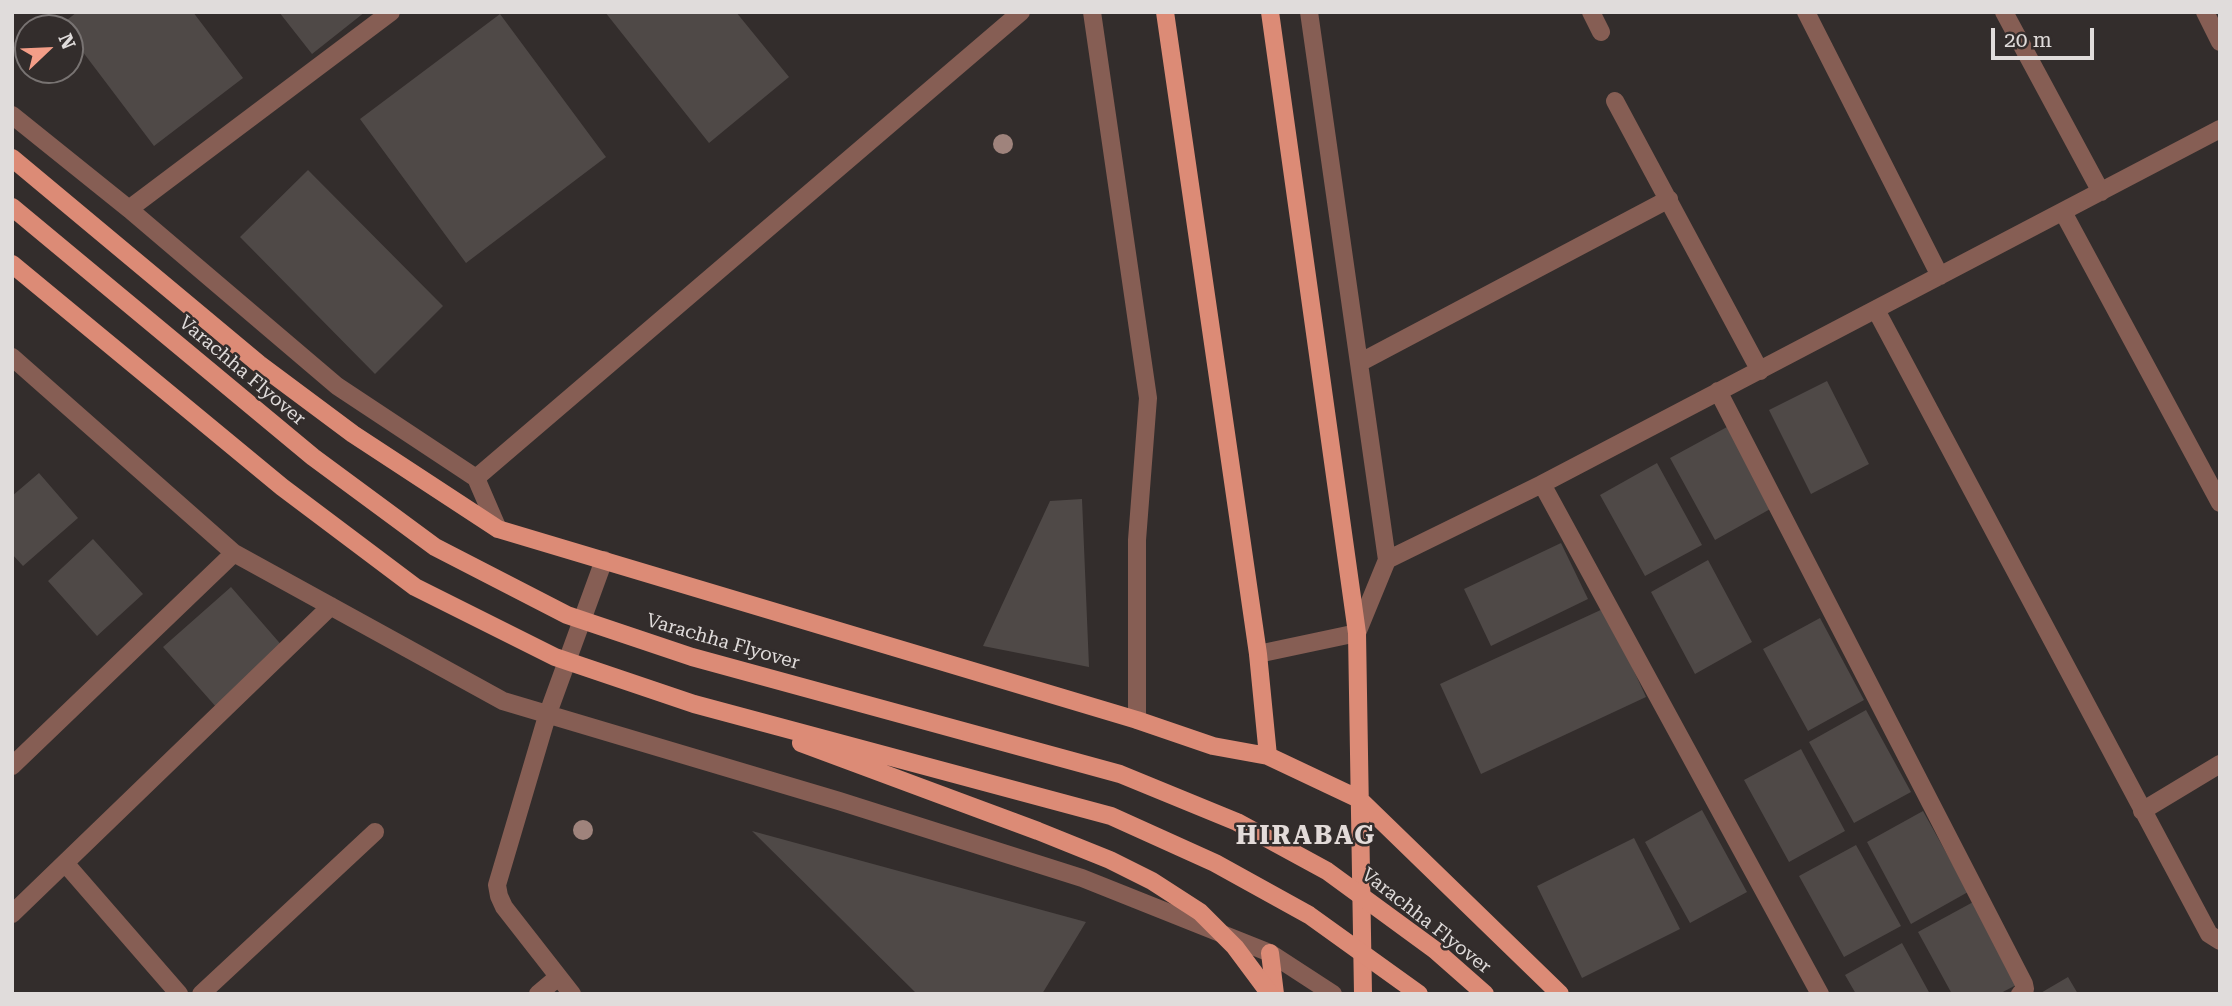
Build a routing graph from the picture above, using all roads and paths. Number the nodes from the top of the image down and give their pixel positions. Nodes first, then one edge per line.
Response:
1 (391, 12) edge
2 (1021, 12) edge
3 (1092, 12) edge
4 (1165, 12) edge
5 (1270, 12) edge
6 (1309, 12) edge
7 (1591, 12) edge
8 (1807, 12) edge
9 (2004, 12) edge
10 (2205, 12) edge
11 (1601, 32) dead end
12 (2220, 42) edge
13 (1615, 101) dead end
14 (12, 115) edge
15 (2220, 129) edge
16 (12, 158) edge
17 (2101, 192) junction
18 (1669, 199) junction
19 (12, 208) edge
20 (129, 208) junction
21 (2063, 212) junction
22 (12, 264) edge
23 (1940, 276) junction
24 (1876, 310) junction
25 (12, 357) edge
26 (1359, 363) junction
27 (1760, 371) junction
28 (1718, 391) junction
29 (476, 478) junction
30 (1542, 484) junction
31 (2220, 503) edge
32 (498, 529) junction
33 (234, 553) junction
34 (1387, 560) junction
35 (604, 561) junction
36 (331, 606) junction
37 (1357, 633) junction
38 (1258, 654) junction
39 (694, 704) junction
40 (547, 716) junction
41 (1137, 720) junction
42 (1268, 756) junction
43 (2220, 764) edge
44 (12, 766) edge
45 (1359, 799) junction
46 (2143, 811) junction
47 (374, 832) dead end
48 (65, 863) junction
49 (12, 914) edge
50 (2220, 941) edge
51 (1363, 952) junction
52 (1270, 953) junction
53 (557, 978) junction
54 (178, 994) edge
55 (201, 994) edge
56 (538, 994) edge
57 (572, 994) edge
58 (1270, 994) edge
59 (1275, 994) edge
60 (1334, 994) edge
61 (1363, 994) edge
62 (1419, 994) edge
63 (1485, 994) edge
64 (1560, 994) edge
65 (1820, 994) edge
66 (2020, 994) edge

1 - 20 street
2 - 29 street
3 - 41 street
4 - 38 main road
5 - 37 main road
6 - 26 street
7 - 11 street
8 - 23 street
9 - 17 street
10 - 12 street
13 - 18 street
14 - 20 street
15 - 17 street
16 - 32 main road
17 - 21 street
18 - 26 street
18 - 27 street
19 - 63 main road, Varachha Flyover, bridge
20 - 29 street
21 - 23 street
21 - 31 street
22 - 39 main road, bridge
23 - 24 street
24 - 27 street
24 - 46 street
25 - 33 street
26 - 34 street
27 - 28 street
28 - 30 street
28 - 66 street
29 - 32 street
30 - 34 street
30 - 65 street
32 - 35 main road
33 - 36 street
33 - 44 street
34 - 37 street
35 - 40 street
35 - 41 main road
36 - 40 street
36 - 48 street
37 - 38 street
37 - 45 main road
38 - 42 main road
39 - 51 main road, bridge
39 - 58 main road, bridge
40 - 52 street
40 - 53 street
41 - 42 main road
42 - 45 main road
43 - 46 street
45 - 51 main road
45 - 64 main road
46 - 50 street
47 - 55 street
48 - 49 street
48 - 54 street
51 - 61 main road
51 - 62 main road, bridge
52 - 59 main road
52 - 60 street
53 - 56 street
53 - 57 street

